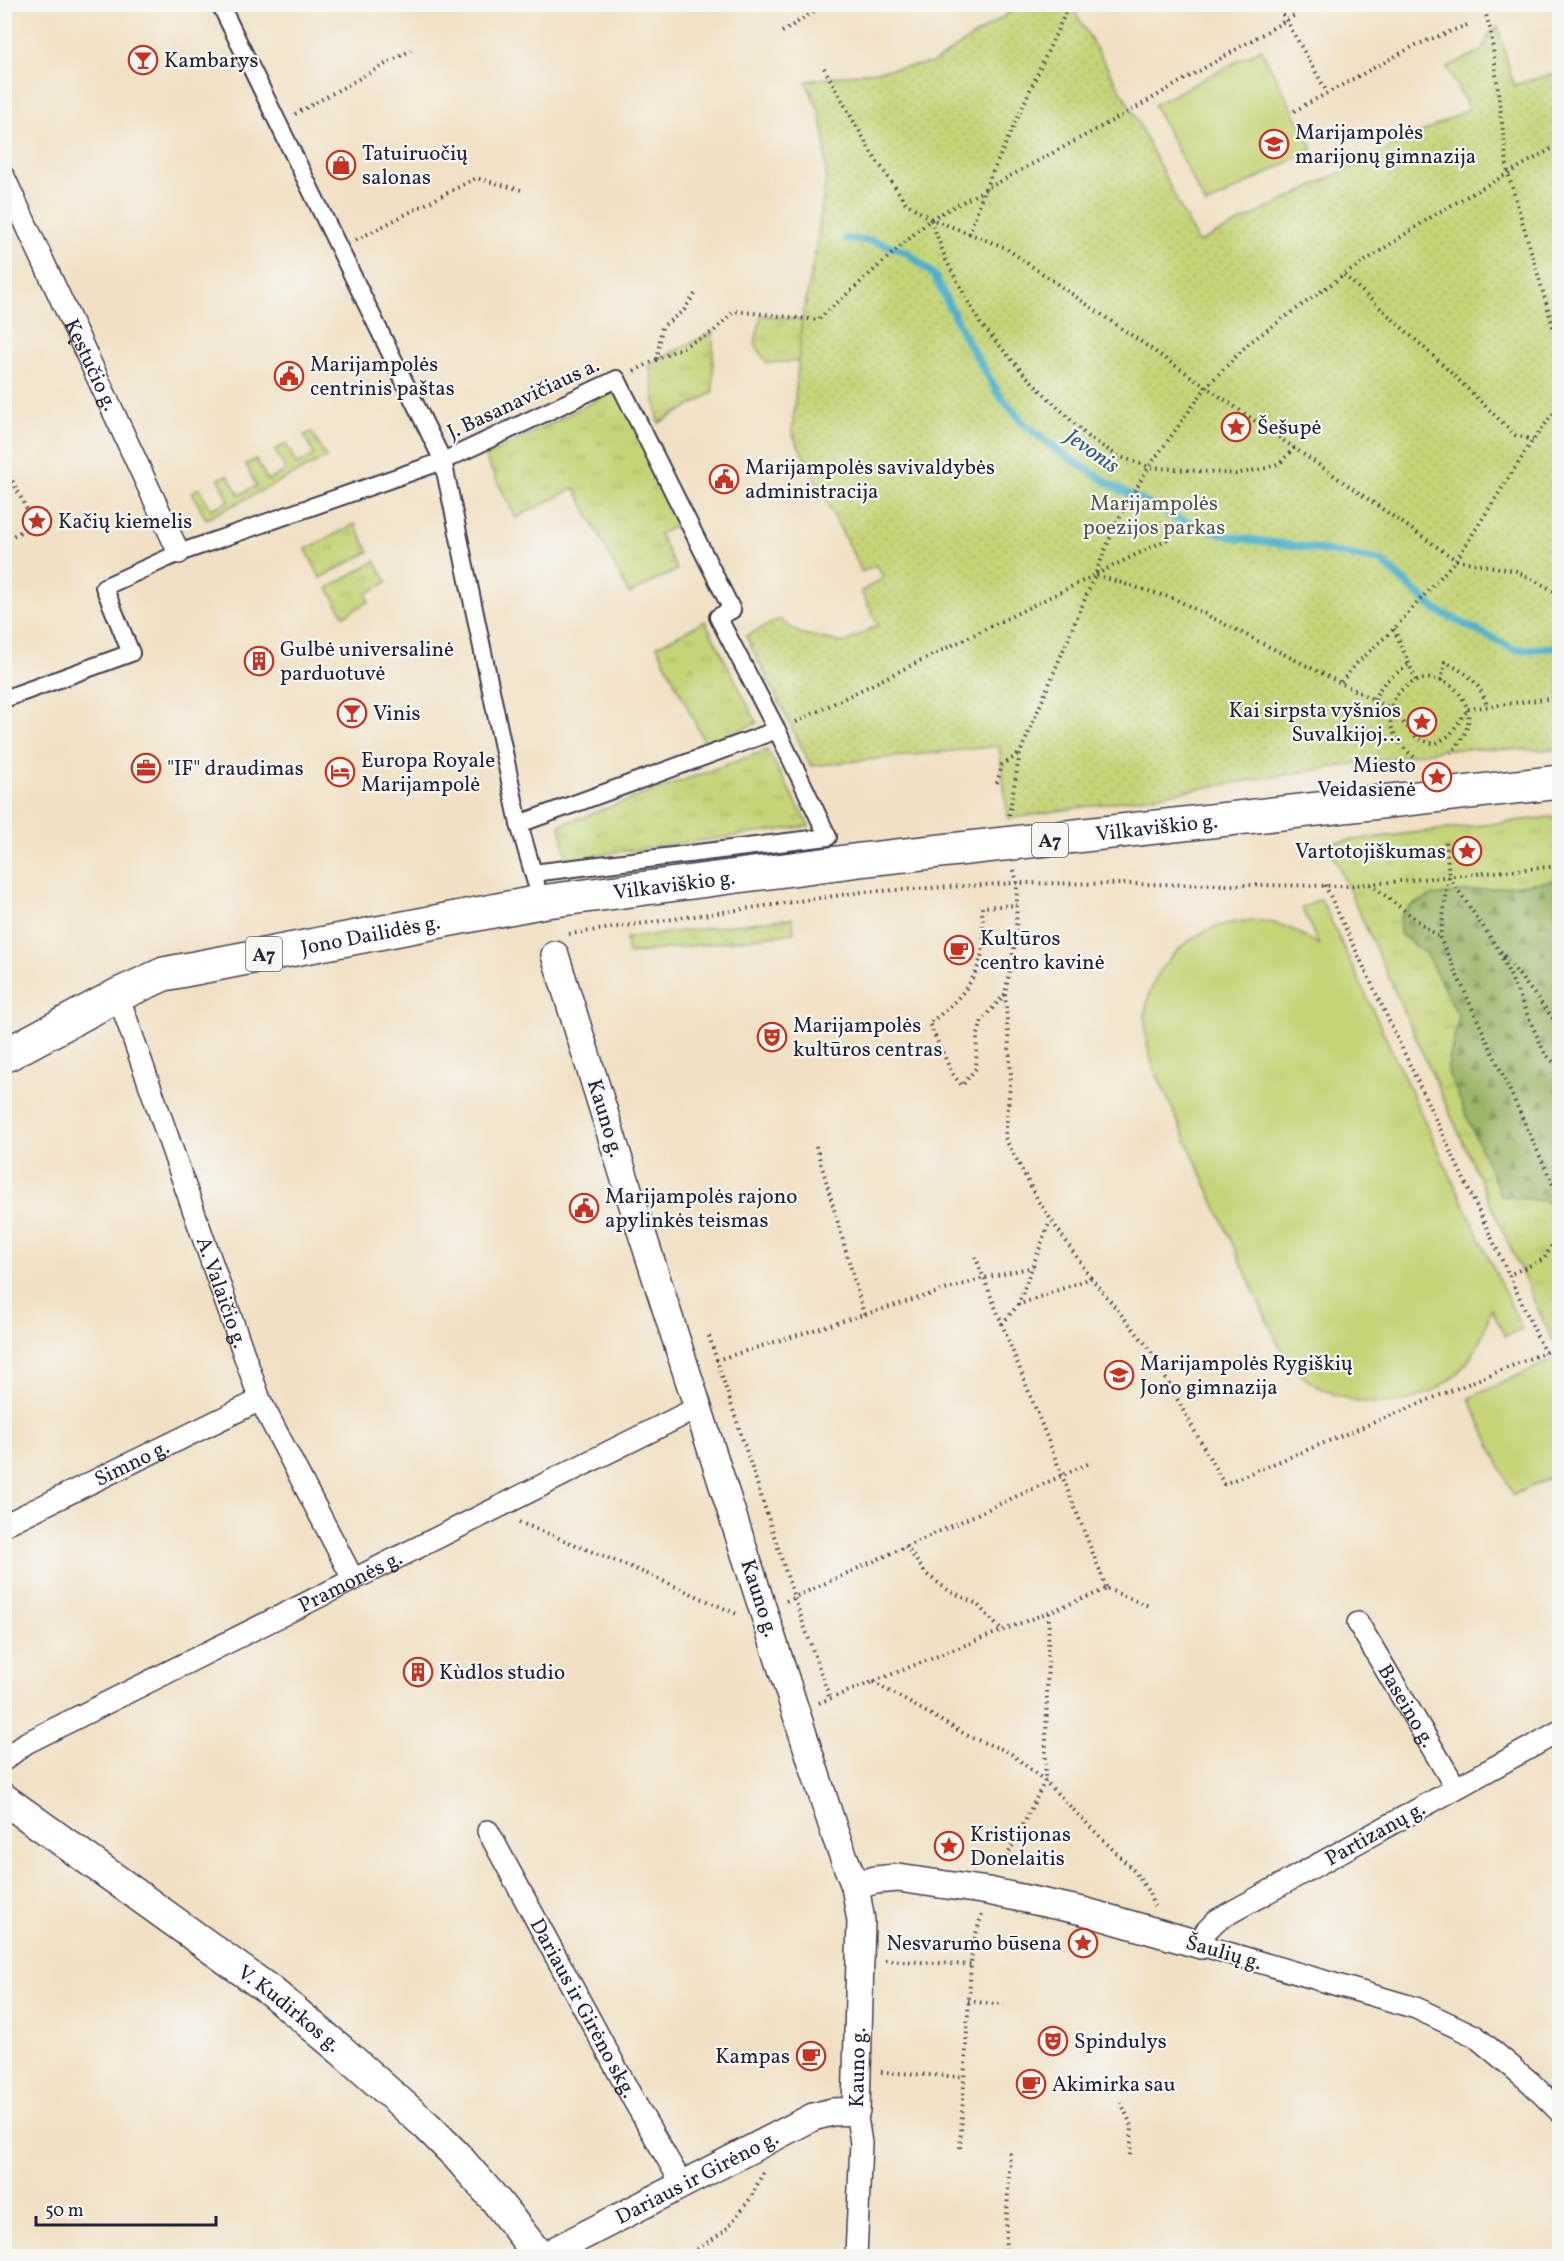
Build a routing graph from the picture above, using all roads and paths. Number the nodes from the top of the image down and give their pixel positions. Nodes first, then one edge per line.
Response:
1 (220, 4) edge
2 (818, 4) edge
3 (1072, 4) edge
4 (1277, 4) edge
5 (1483, 4) edge
6 (1297, 14) dead end
7 (1286, 21) junction
8 (1467, 25) dead end
9 (782, 32) dead end
10 (411, 50) dead end
11 (824, 68) dead end
12 (1327, 92) junction
13 (1294, 111) dead end
14 (278, 123) junction
15 (1560, 144) edge
16 (1508, 173) junction
17 (4, 177) edge
18 (984, 190) junction
19 (525, 191) dead end
20 (931, 219) junction
21 (969, 234) junction
22 (339, 249) junction
23 (1344, 275) junction
24 (697, 291) dead end
25 (1560, 350) edge
26 (656, 360) junction
27 (617, 379) junction
28 (1207, 386) junction
29 (1560, 405) edge
30 (1555, 412) junction
31 (1560, 427) edge
32 (1533, 440) junction
33 (1295, 447) junction
34 (443, 461) junction
35 (4, 465) edge
36 (1149, 467) junction
37 (1168, 539) dead end
38 (4, 540) edge
39 (179, 553) junction
40 (1456, 560) junction
41 (1095, 575) junction
42 (1560, 594) edge
43 (1394, 629) junction
44 (1409, 664) junction
45 (1416, 680) junction
46 (1440, 681) junction
47 (1341, 682) junction
48 (1560, 697) edge
49 (4, 699) edge
50 (1373, 699) junction
51 (1487, 707) junction
52 (1390, 708) junction
53 (1468, 709) junction
54 (777, 730) junction
55 (1020, 753) junction
56 (1451, 753) dead end
57 (1414, 757) dead end
58 (1560, 782) edge
59 (997, 783) dead end
60 (519, 824) junction
61 (1446, 842) dead end
62 (1010, 845) junction
63 (1560, 866) edge
64 (1449, 876) junction
65 (1017, 883) junction
66 (1369, 884) junction
67 (1325, 885) junction
68 (537, 886) junction
69 (1017, 905) junction
70 (1440, 938) junction
71 (557, 945) joint
72 (1497, 947) junction
73 (1005, 994) junction
74 (118, 995) junction
75 (1560, 1027) edge
76 (4, 1056) edge
77 (1560, 1068) edge
78 (816, 1146) dead end
79 (1560, 1200) edge
80 (1051, 1220) junction
81 (1560, 1231) edge
82 (975, 1256) dead end
83 (1033, 1267) junction
84 (1509, 1275) junction
85 (984, 1278) junction
86 (1091, 1278) junction
87 (1018, 1305) junction
88 (864, 1314) junction
89 (1002, 1324) junction
90 (709, 1336) dead end
91 (1560, 1346) edge
92 (1545, 1353) junction
93 (716, 1360) junction
94 (260, 1400) junction
95 (699, 1407) junction
96 (1092, 1462) dead end
97 (1062, 1476) junction
98 (490, 1511) junction
99 (4, 1525) edge
100 (906, 1546) junction
101 (353, 1579) junction
102 (1107, 1589) junction
103 (794, 1598) junction
104 (1151, 1608) dead end
105 (767, 1620) junction
106 (1358, 1623) dead end
107 (1002, 1630) junction
108 (873, 1682) junction
109 (830, 1699) junction
110 (796, 1712) junction
111 (1560, 1731) edge
112 (4, 1760) edge
113 (1456, 1788) junction
114 (4, 1799) edge
115 (488, 1831) dead end
116 (855, 1886) junction
117 (1158, 1934) junction
118 (1202, 1945) junction
119 (860, 1958) junction
120 (971, 1965) dead end
121 (968, 2001) dead end
122 (1004, 2005) dead end
123 (857, 2070) junction
124 (964, 2077) dead end
125 (1121, 2102) dead end
126 (856, 2111) junction
127 (1560, 2112) edge
128 (783, 2133) junction
129 (1010, 2150) dead end
130 (1130, 2156) dead end
131 (682, 2184) junction
132 (539, 2256) edge
133 (544, 2256) edge
134 (687, 2256) edge
135 (856, 2256) edge
136 (1005, 2256) edge

1 - 14 street, J. Basanavičiaus a.
2 - 9 path
3 - 18 path
4 - 7 path
5 - 16 path
6 - 7 path
7 - 12 path
7 - 18 path
8 - 12 path
10 - 14 path
11 - 20 path
12 - 13 path
14 - 22 street, J. Basanavičiaus a.
15 - 16 path
16 - 23 path
16 - 25 path
17 - 39 street, Kęstučio g.
18 - 20 path
18 - 21 path
19 - 22 path
20 - 21 path
20 - 26 path
20 - 36 path
21 - 28 path
22 - 34 street, J. Basanavičiaus a.
23 - 28 path
23 - 32 path
24 - 26 path
26 - 27 path
27 - 34 street, J. Basanavičiaus a.
27 - 54 street, J. Basanavičiaus a.
28 - 33 path
28 - 36 path
29 - 30 path
30 - 31 path
30 - 32 path
32 - 40 path
33 - 36 path
33 - 40 path
34 - 39 street, J. Basanavičiaus a.
34 - 60 street, J. Basanavičiaus a.
35 - 38 path
36 - 41 path
37 - 41 path
39 - 49 street, J. Basanavičiaus a.
40 - 42 path
40 - 43 path
41 - 47 path
41 - 54 path
41 - 55 path
43 - 44 path
43 - 47 path
44 - 45 path
44 - 50 path
45 - 46 path
45 - 52 path
46 - 51 path
46 - 53 path
47 - 50 path
48 - 51 path
50 - 52 path
51 - 53 path
52 - 53 path
52 - 57 path
53 - 56 path
54 - 60 street
54 - 68 street
55 - 59 path
55 - 62 path
58 - 62 highway, Vilkaviškio g. / A7
60 - 68 street, J. Basanavičiaus a.
61 - 64 path
62 - 65 path
62 - 68 highway, Vilkaviškio g. / A7
63 - 64 path
64 - 66 path
64 - 70 path
64 - 72 path
65 - 67 path
65 - 69 path
65 - 71 path
66 - 67 path
66 - 70 path
67 - 84 path
68 - 74 highway, Jono Dailidės g. / A7
69 - 73 path
69 - 73 path
70 - 79 path
71 - 95 street, Kauno g.
72 - 75 path
72 - 77 path
73 - 80 path
74 - 76 highway, Jono Dailidės g. / A7
74 - 94 street, A. Valaičio g.
78 - 88 path
80 - 83 path
80 - 86 path
81 - 84 path
82 - 85 path
83 - 85 path
83 - 87 path
84 - 92 path
85 - 88 path
85 - 89 path
86 - 87 path
86 - 92 path
87 - 89 path
88 - 93 path
89 - 97 path
90 - 93 path
91 - 92 path
93 - 103 path
94 - 99 street, Simno g.
94 - 101 street, A. Valaičio g.
95 - 98 street, Pramonės g.
95 - 105 street, Kauno g.
96 - 97 path
97 - 100 path
97 - 102 path
98 - 101 street, Pramonės g.
98 - 105 path
100 - 103 path
100 - 107 path
101 - 112 street, Pramonės g.
102 - 104 path
102 - 107 path
103 - 105 path
103 - 109 path
105 - 110 street, Kauno g.
106 - 113 street, Baseino g.
107 - 108 path
108 - 109 path
108 - 117 path
109 - 110 path
110 - 116 street, Kauno g.
111 - 113 street, Partizanų g.
113 - 118 street, Partizanų g.
114 - 132 main road, V. Kudirkos g.
115 - 131 street, Dariaus ir Girėno skg.
116 - 117 street, Šaulių g.
116 - 119 street, Kauno g.
117 - 118 street, Šaulių g.
118 - 127 street, Šaulių g.
119 - 120 path
119 - 123 street, Kauno g.
121 - 122 path
123 - 124 path
123 - 126 street, Kauno g.
125 - 130 path
126 - 128 street, Dariaus ir Girėno g.
126 - 135 street, Kauno g.
128 - 131 street, Dariaus ir Girėno g.
128 - 134 path
129 - 136 path
131 - 133 street, Dariaus ir Girėno g.

